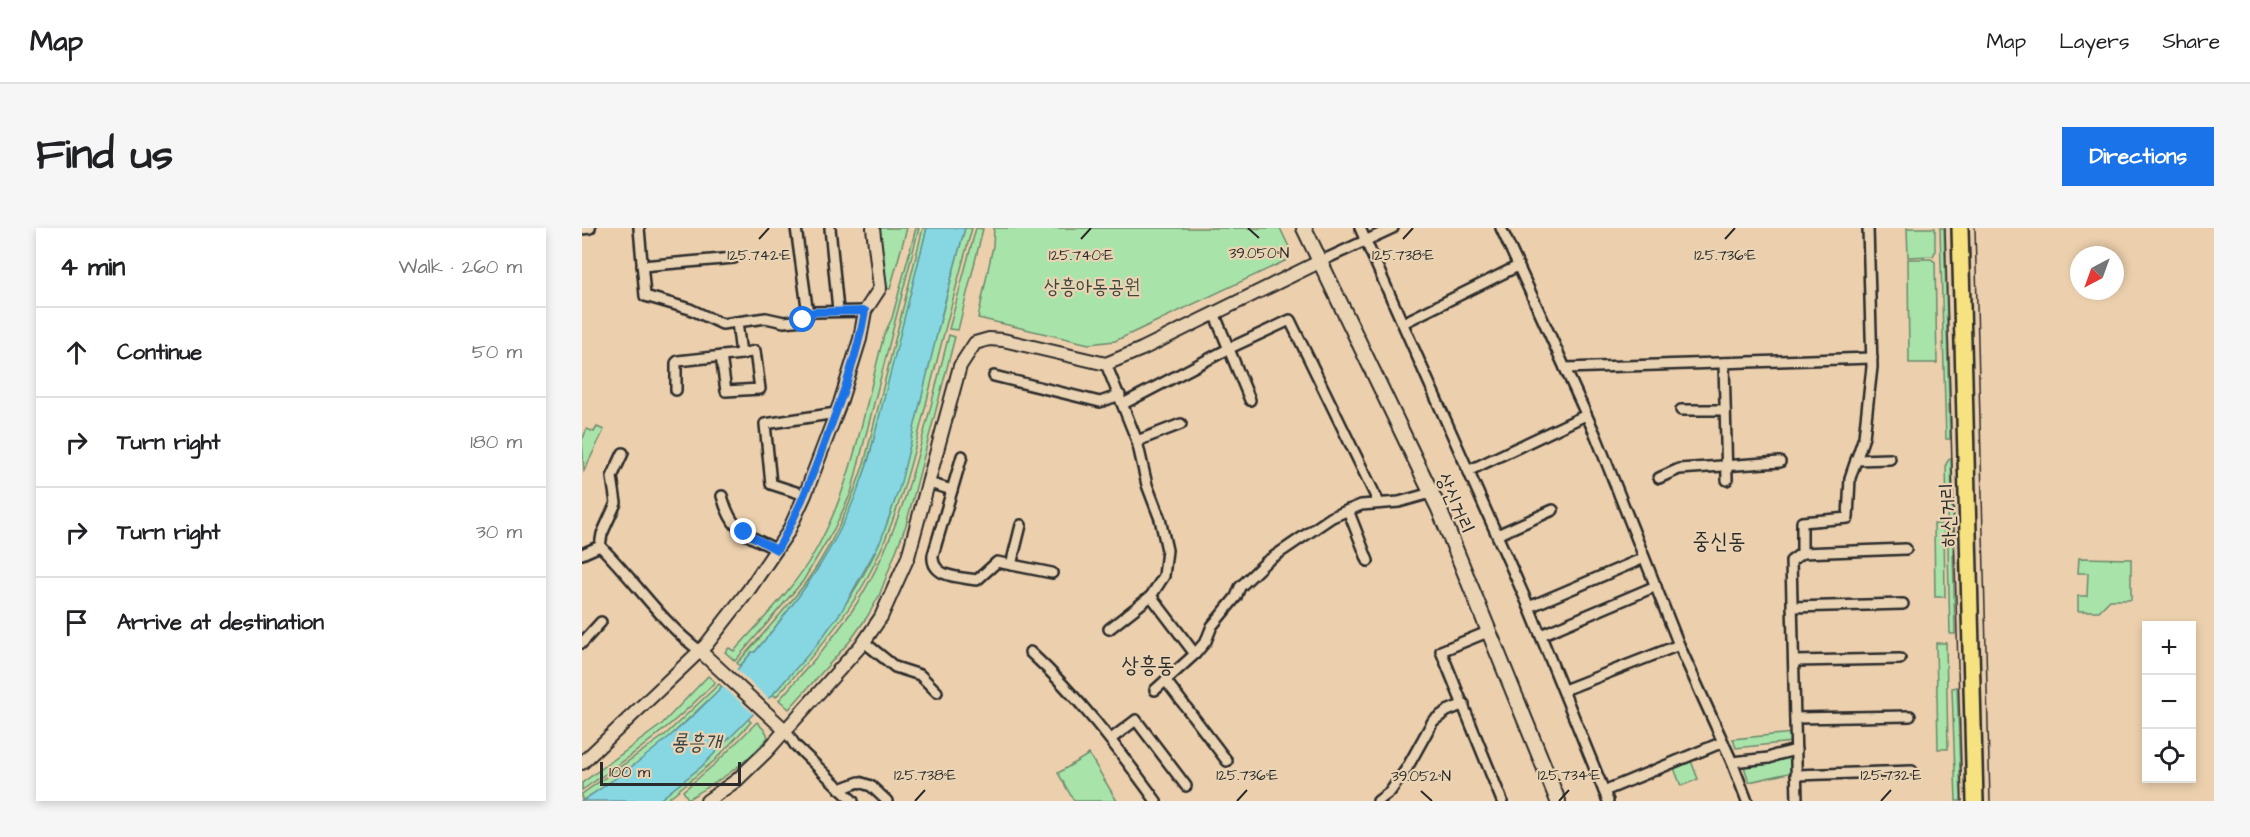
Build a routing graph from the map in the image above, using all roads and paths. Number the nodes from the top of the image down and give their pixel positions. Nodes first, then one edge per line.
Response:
1 (590, 228) edge
2 (639, 228) edge
3 (796, 228) edge
4 (830, 228) edge
5 (873, 228) edge
6 (1304, 228) edge
7 (1360, 228) edge
8 (1393, 228) edge
9 (1501, 228) edge
10 (1868, 228) edge
11 (1960, 228) edge
12 (582, 229) edge
13 (1366, 242) junction
14 (734, 258) dead end
15 (1319, 262) junction
16 (642, 266) junction
17 (1518, 267) junction
18 (838, 310) junction
19 (865, 311) junction
20 (1214, 313) junction
21 (808, 314) junction
22 (737, 322) junction
23 (1403, 323) junction
24 (1230, 348) junction
25 (741, 354) junction
26 (721, 356) junction
27 (1872, 358) junction
28 (1724, 363) junction
29 (1106, 364) junction
30 (1565, 368) junction
31 (994, 376) dead end
32 (676, 390) dead end
33 (1122, 399) junction
34 (1250, 400) dead end
35 (1681, 410) dead end
36 (1725, 410) junction
37 (836, 414) junction
38 (1586, 416) junction
39 (1181, 424) dead end
40 (1137, 441) junction
41 (623, 453) dead end
42 (962, 456) dead end
43 (1890, 459) dead end
44 (1856, 460) junction
45 (1780, 462) dead end
46 (1727, 465) junction
47 (1470, 470) junction
48 (1659, 478) dead end
49 (1727, 480) dead end
50 (929, 483) junction
51 (952, 490) junction
52 (1431, 493) junction
53 (805, 495) junction
54 (722, 496) dead end
55 (1379, 503) junction
56 (1348, 510) junction
57 (1553, 510) dead end
58 (1021, 525) dead end
59 (1497, 535) junction
60 (600, 546) junction
61 (1906, 549) dead end
62 (777, 550) junction
63 (1802, 553) junction
64 (582, 554) edge
65 (1644, 558) junction
66 (1368, 561) dead end
67 (1011, 565) junction
68 (1052, 573) dead end
69 (1656, 586) junction
70 (1151, 596) junction
71 (1903, 604) dead end
72 (1529, 606) junction
73 (1792, 607) junction
74 (601, 622) dead end
75 (1109, 629) dead end
76 (1490, 631) junction
77 (1541, 635) junction
78 (864, 642) junction
79 (582, 643) edge
80 (1679, 645) junction
81 (700, 651) junction
82 (1030, 652) dead end
83 (1195, 654) junction
84 (1900, 659) dead end
85 (1794, 661) junction
86 (1166, 681) junction
87 (1155, 690) dead end
88 (1564, 690) junction
89 (937, 693) dead end
90 (1464, 704) junction
91 (1910, 716) dead end
92 (1795, 718) junction
93 (786, 730) junction
94 (1111, 739) junction
95 (1723, 742) junction
96 (1796, 750) junction
97 (1227, 761) dead end
98 (582, 762) edge
99 (1732, 762) junction
100 (1912, 771) dead end
101 (1796, 775) junction
102 (1186, 786) dead end
103 (840, 789) junction
104 (1604, 791) junction
105 (706, 801) edge
106 (853, 801) edge
107 (886, 801) edge
108 (1156, 801) edge
109 (1378, 801) edge
110 (1502, 801) edge
111 (1557, 801) edge
112 (1608, 801) edge
113 (1747, 801) edge
114 (1797, 801) edge
115 (1975, 801) edge

1 - 12 street
2 - 16 street
3 - 21 street
4 - 18 street
5 - 19 street
6 - 15 main road, 상신거리
7 - 13 street
8 - 13 street
9 - 17 street
10 - 27 street
11 - 115 main road, 하신거리
13 - 15 street
13 - 23 street
14 - 16 street
15 - 20 street
15 - 52 main road, 상신거리
16 - 22 street
17 - 23 street
17 - 30 street
18 - 19 street
18 - 21 street
19 - 37 street
20 - 24 street
20 - 29 street
21 - 22 street
22 - 25 street
23 - 47 street
24 - 33 street
24 - 34 street
24 - 55 street
25 - 26 street
25 - 26 street
26 - 32 street
27 - 28 street
27 - 44 street
28 - 30 street
28 - 36 street
29 - 33 street
29 - 50 street
30 - 38 street
31 - 33 street
33 - 40 street
35 - 36 street
36 - 46 street
37 - 53 street
37 - 53 street
38 - 47 street
38 - 65 street
39 - 40 street
40 - 70 street
41 - 60 street
42 - 51 street
43 - 44 street
44 - 63 street
45 - 46 street
46 - 48 street
46 - 49 street
47 - 59 street
50 - 51 street
50 - 78 street
51 - 67 street
52 - 55 street
52 - 76 main road, 상신거리
53 - 62 street
54 - 62 street
55 - 56 street
56 - 66 street
56 - 83 street
57 - 59 street
58 - 67 street
59 - 72 street
60 - 64 street
60 - 81 street
61 - 63 street
62 - 81 street
63 - 73 street
65 - 69 street
65 - 72 street
67 - 68 street
69 - 77 street
69 - 80 street
70 - 75 street
70 - 83 street
71 - 73 street
72 - 77 street
73 - 85 street
74 - 79 street
76 - 90 street
76 - 111 main road, 상신거리
77 - 88 street
78 - 89 street
78 - 93 street
80 - 88 street
80 - 95 street
81 - 93 street
81 - 98 street
82 - 94 street
83 - 86 street
84 - 85 street
85 - 92 street
86 - 87 street
86 - 97 street
88 - 104 street
90 - 109 street
90 - 110 street
91 - 92 street
92 - 96 street
93 - 103 street
93 - 105 street
94 - 102 street
94 - 108 street
95 - 99 street
95 - 104 street
96 - 99 street
96 - 101 street
99 - 113 street
100 - 101 street
101 - 114 street
103 - 106 street
103 - 107 street
104 - 112 street

